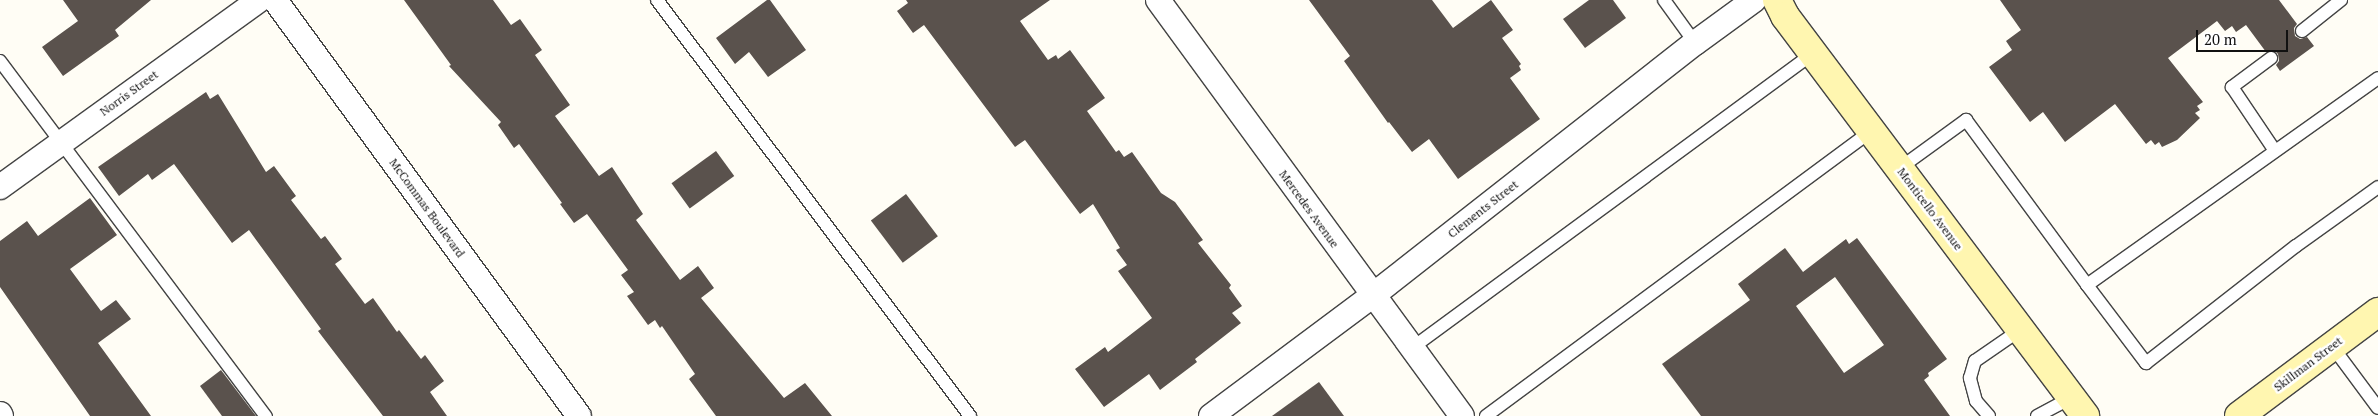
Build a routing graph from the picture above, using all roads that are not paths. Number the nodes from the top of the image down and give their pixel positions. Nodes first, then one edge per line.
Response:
1 (259, 0) edge
2 (275, 0) edge
3 (657, 0) edge
4 (1158, 0) edge
5 (1664, 0) edge
6 (1754, 0) edge
7 (1777, 0) edge
8 (2341, 0) edge
9 (2302, 31) dead end
10 (1695, 43) junction
11 (1813, 53) junction
12 (2271, 58) dead end
13 (0, 61) edge
14 (2378, 78) edge
15 (1871, 131) junction
16 (60, 142) junction
17 (2275, 151) junction
18 (1900, 168) junction
19 (2378, 186) edge
20 (0, 187) edge
21 (2087, 285) junction
22 (1372, 296) junction
23 (2378, 312) edge
24 (2020, 330) junction
25 (2332, 346) junction
26 (1412, 348) junction
27 (2078, 407) edge
28 (2378, 408) edge
29 (266, 416) edge
30 (579, 416) edge
31 (970, 416) edge
32 (1211, 416) edge
33 (1462, 416) edge
34 (1486, 416) edge
35 (1989, 416) edge
36 (2037, 416) edge
37 (2239, 416) edge

1 - 16 street, Norris Street
2 - 30 street, McCommas Boulevard
3 - 31 lane
4 - 22 street, Mercedes Avenue
5 - 10 lane
6 - 10 street, Clements Street
7 - 11 street, Monticello Avenue
8 - 9 lane
10 - 22 street, Clements Street
11 - 15 street, Monticello Avenue
11 - 26 lane
12 - 17 lane
13 - 16 lane
14 - 17 lane
15 - 18 street, Monticello Avenue
15 - 34 lane
16 - 20 street, Norris Street
16 - 29 lane
17 - 21 lane
18 - 21 lane
18 - 24 street, Monticello Avenue
19 - 21 lane
22 - 26 street, Mercedes Avenue
22 - 32 street, Clements Street
23 - 25 street, Skillman Street
24 - 27 street, Monticello Avenue
24 - 35 lane
25 - 28 lane
25 - 37 street, Skillman Street
26 - 33 street, Mercedes Avenue
27 - 36 lane

